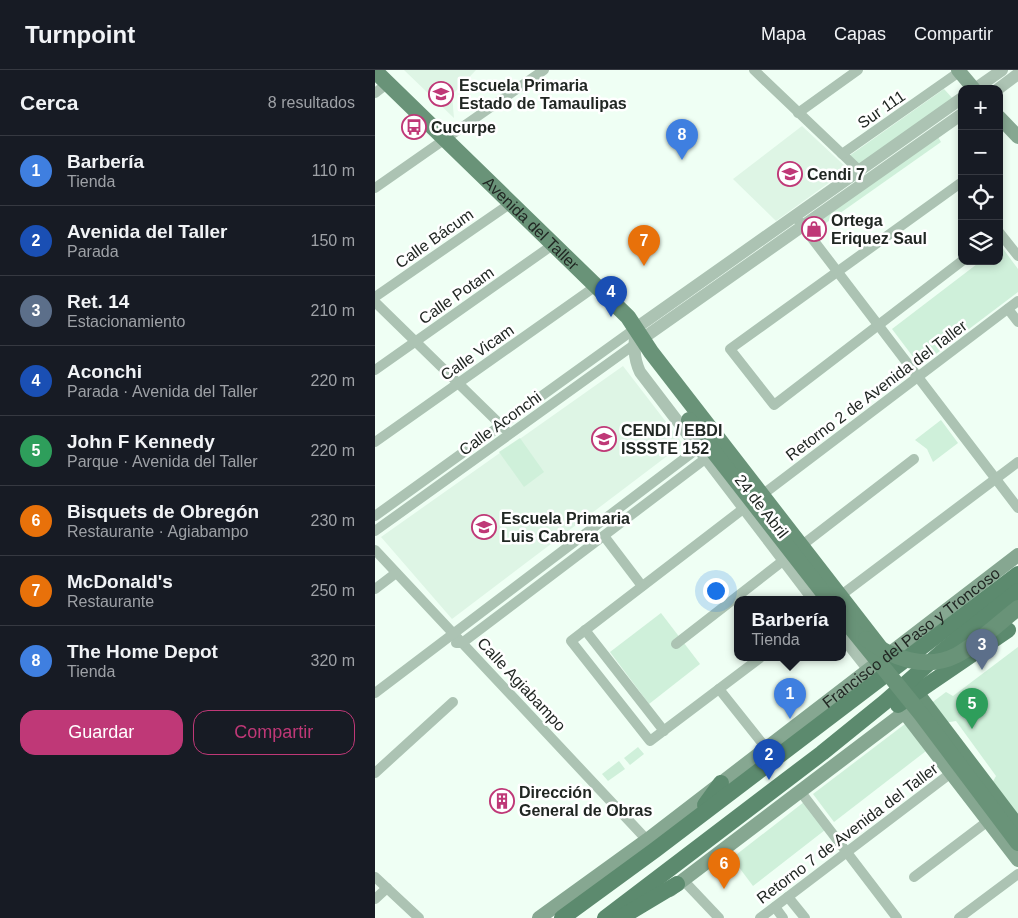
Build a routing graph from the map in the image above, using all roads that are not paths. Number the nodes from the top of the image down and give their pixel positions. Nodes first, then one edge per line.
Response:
1 (544, 70) edge
2 (754, 70) edge
3 (858, 70) edge
4 (1002, 70) edge
5 (375, 71) edge
6 (960, 71) edge
7 (1018, 74) edge
8 (972, 85) edge
9 (981, 85) edge
10 (1003, 85) edge
11 (381, 88) edge
12 (958, 101) edge
13 (798, 113) junction
14 (958, 117) edge
15 (1003, 120) edge
16 (1018, 137) edge
17 (445, 139) junction
18 (842, 154) junction
19 (860, 171) junction
20 (958, 185) edge
21 (375, 188) edge
22 (511, 203) junction
23 (795, 216) junction
24 (803, 227) junction
25 (1003, 237) edge
26 (553, 244) junction
27 (1018, 256) edge
28 (958, 264) edge
29 (837, 272) junction
30 (596, 286) junction
31 (375, 298) edge
32 (1018, 301) edge
33 (375, 302) edge
34 (1008, 309) junction
35 (1018, 322) edge
36 (878, 325) junction
37 (637, 337) junction
38 (416, 340) junction
39 (375, 370) edge
40 (918, 377) junction
41 (458, 383) junction
42 (675, 383) junction
43 (501, 425) junction
44 (510, 434) junction
45 (375, 442) edge
46 (697, 448) junction
47 (705, 459) junction
48 (915, 459) dead end
49 (1018, 462) edge
50 (996, 479) junction
51 (762, 495) junction
52 (1018, 508) edge
53 (743, 509) junction
54 (375, 516) edge
55 (375, 531) edge
56 (604, 536) junction
57 (801, 546) junction
58 (375, 550) edge
59 (556, 555) junction
60 (1018, 555) edge
61 (783, 560) junction
62 (565, 566) junction
63 (397, 573) junction
64 (1018, 574) edge
65 (642, 586) junction
66 (375, 589) edge
67 (1018, 591) edge
68 (737, 596) edge
69 (812, 596) edge
70 (832, 596) edge
71 (833, 596) edge
72 (837, 596) edge
73 (734, 598) edge
74 (1018, 608) edge
75 (846, 611) edge
76 (846, 621) edge
77 (846, 622) edge
78 (1013, 626) edge
79 (585, 630) junction
80 (453, 633) junction
81 (846, 640) edge
82 (443, 642) junction
83 (462, 643) junction
84 (676, 644) dead end
85 (887, 656) junction
86 (756, 661) edge
87 (869, 670) junction
88 (625, 682) junction
89 (719, 689) junction
90 (611, 692) junction
91 (375, 693) edge
92 (921, 699) junction
93 (453, 702) dead end
94 (905, 712) junction
95 (945, 730) junction
96 (664, 731) junction
97 (929, 744) junction
98 (766, 748) junction
99 (822, 753) junction
100 (376, 769) edge
101 (951, 772) junction
102 (721, 783) joint
103 (800, 791) junction
104 (988, 820) junction
105 (1018, 827) edge
106 (1018, 843) edge
107 (651, 845) junction
108 (847, 852) junction
109 (1018, 860) edge
110 (1018, 874) edge
111 (375, 877) edge
112 (914, 877) dead end
113 (680, 882) junction
114 (387, 888) junction
115 (788, 897) junction
116 (375, 898) edge
117 (775, 907) junction
118 (419, 918) edge
119 (539, 918) edge
120 (562, 918) edge
121 (605, 918) edge
122 (620, 918) edge
123 (632, 918) edge
124 (719, 918) edge
125 (760, 918) edge
126 (783, 918) edge
127 (805, 918) edge
128 (897, 918) edge
129 (959, 918) edge

1 - 17 street
2 - 13 street
3 - 13 street
4 - 9 street
5 - 11 main road, Avenida del Taller
6 - 8 main road
6 - 18 street, Sur 111
7 - 10 street
11 - 17 main road, Avenida del Taller
12 - 19 street
13 - 18 street
14 - 24 street
15 - 16 main road
17 - 21 street
17 - 22 main road, Avenida del Taller
18 - 19 street
19 - 23 street
20 - 29 street
22 - 26 main road, Avenida del Taller
22 - 31 street, Calle Bácum
23 - 24 street
23 - 37 street
24 - 29 street
24 - 37 street
25 - 27 street
26 - 30 main road, Avenida del Taller
26 - 38 street, Calle Potam
28 - 36 street
29 - 36 street
29 - 36 street
30 - 37 main road, Avenida del Taller
30 - 41 street, Calle Vicam
32 - 34 street, Retorno 2 de Avenida del Taller
33 - 38 street
34 - 35 street
34 - 40 street, Retorno 2 de Avenida del Taller
36 - 40 street
37 - 42 main road, Avenida del Taller
37 - 43 street, Calle Aconchi
37 - 44 street, Calle Aconchi
37 - 46 street, 24 de Abril
38 - 39 street, Calle Potam
38 - 41 street
40 - 50 street
40 - 51 street, Retorno 2 de Avenida del Taller
41 - 43 street
41 - 45 street, Calle Vicam
42 - 51 main road, Avenida del Taller
42 - 70 main road, Avenida del Taller
43 - 44 street
43 - 54 street, Calle Aconchi
44 - 55 street, Calle Aconchi
46 - 47 street, 24 de Abril
46 - 59 street
47 - 53 street, 24 de Abril
47 - 56 street
48 - 57 street
49 - 50 street
50 - 52 street
50 - 72 street
51 - 57 main road, Avenida del Taller
53 - 61 street, 24 de Abril
53 - 65 street
56 - 62 street
56 - 65 street
57 - 71 main road, Avenida del Taller
58 - 63 street, Calle Agiabampo
59 - 62 street
59 - 80 street
60 - 85 main road, Francisco del Paso y Troncoso
61 - 68 street
61 - 69 street, 24 de Abril
62 - 83 street
63 - 66 street
63 - 80 street, Calle Agiabampo
64 - 107 highway, Francisco del Paso y Troncoso
65 - 79 street
67 - 99 highway, Francisco del Paso y Troncoso
73 - 84 street
74 - 76 main road, bridge
75 - 85 main road, Avenida del Taller
77 - 106 main road, bridge
78 - 92 main road
78 - 99 highway
79 - 88 street
79 - 90 street
80 - 82 street
80 - 83 street, Calle Agiabampo
81 - 87 street
82 - 83 street
82 - 91 street
83 - 107 street, Calle Agiabampo
85 - 87 main road, Francisco del Paso y Troncoso
86 - 89 street
87 - 98 main road, Francisco del Paso y Troncoso
88 - 90 street
88 - 96 street
89 - 96 street
89 - 98 street
90 - 96 street
92 - 94 main road
92 - 95 main road
93 - 100 street
94 - 97 main road
94 - 103 main road
95 - 97 main road
95 - 105 main road
97 - 101 main road
98 - 102 main road, Francisco del Paso y Troncoso
99 - 121 highway, Francisco del Paso y Troncoso
101 - 104 main road
101 - 108 street, Retorno 7 de Avenida del Taller
102 - 107 highway
103 - 108 street
103 - 113 main road
104 - 109 main road
104 - 112 street
107 - 119 main road, Francisco del Paso y Troncoso
107 - 120 highway, Francisco del Paso y Troncoso
108 - 115 street, Retorno 7 de Avenida del Taller
108 - 128 street
110 - 129 street
111 - 114 street
113 - 122 highway
113 - 123 main road
113 - 124 street
114 - 116 street
114 - 118 street
115 - 117 street, Retorno 7 de Avenida del Taller
115 - 127 street
117 - 125 street, Retorno 7 de Avenida del Taller
117 - 126 street

